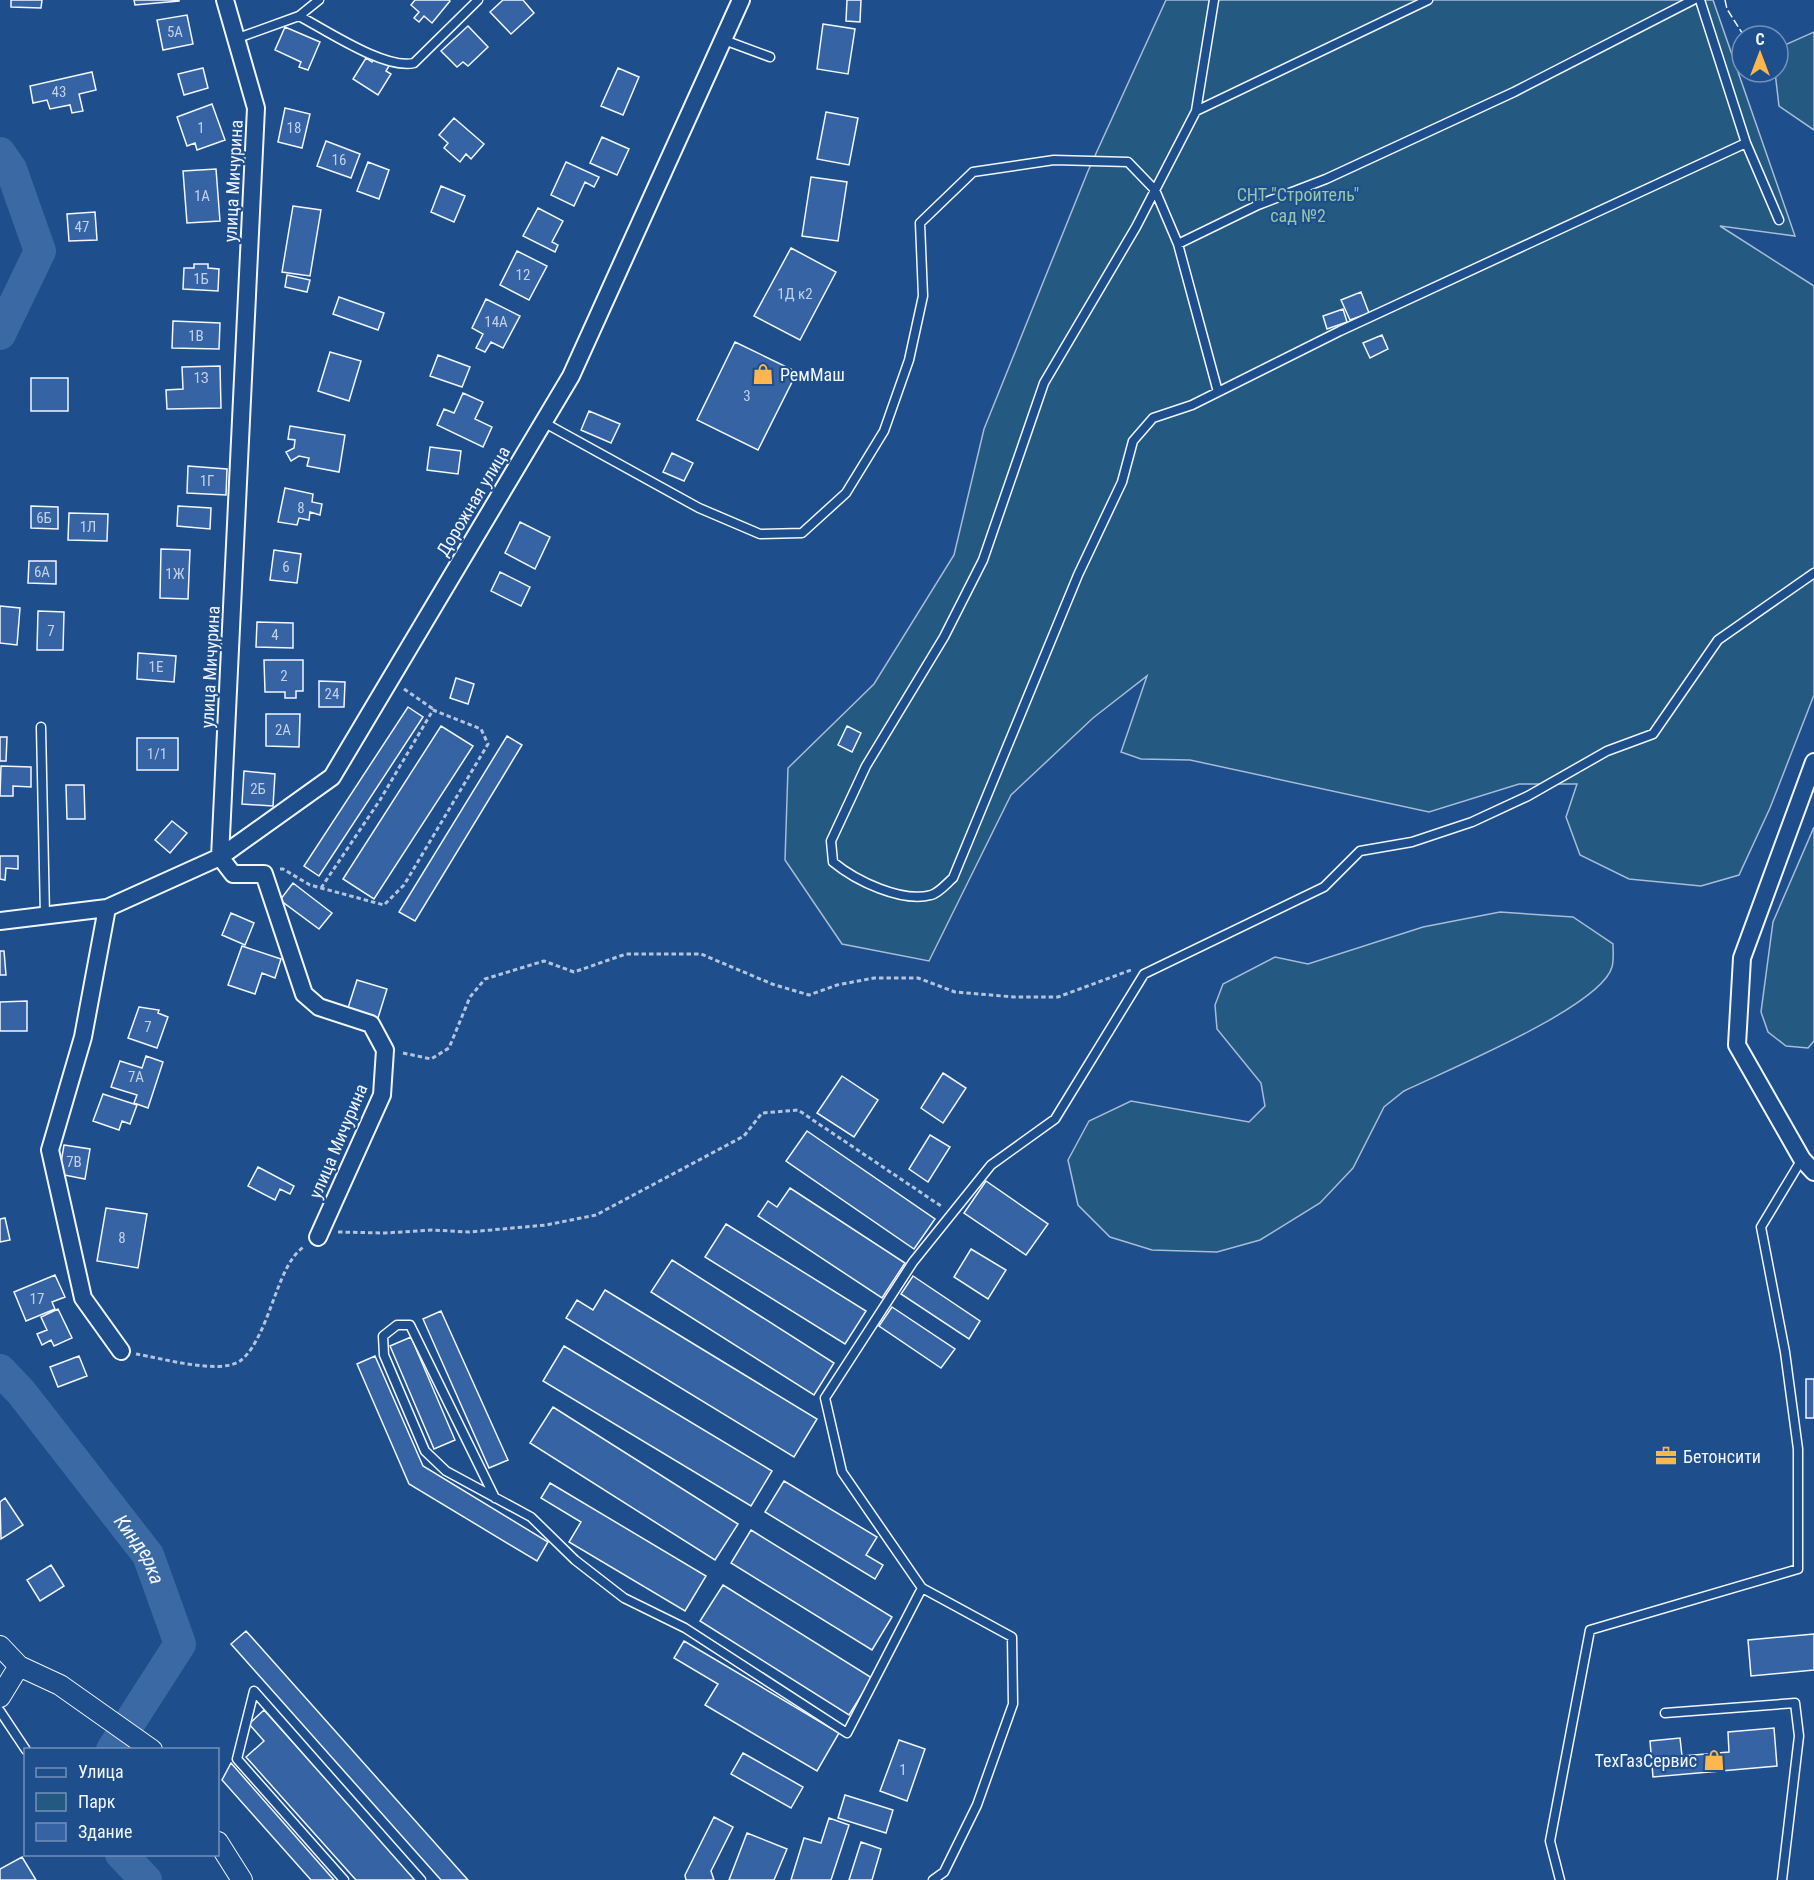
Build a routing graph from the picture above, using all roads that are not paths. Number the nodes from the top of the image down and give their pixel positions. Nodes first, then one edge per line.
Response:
1 (225, 0) edge
2 (319, 0) edge
3 (478, 0) edge
4 (741, 0) edge
5 (1214, 0) edge
6 (1428, 0) edge
7 (1693, 0) edge
8 (1700, 0) edge
9 (299, 16) junction
10 (237, 38) junction
11 (724, 40) junction
12 (770, 57) dead end
13 (1196, 111) junction
14 (1746, 143) junction
15 (1155, 190) junction
16 (1779, 220) dead end
17 (1178, 244) junction
18 (1218, 392) junction
19 (543, 422) junction
20 (1814, 573) edge
21 (41, 727) dead end
22 (1814, 762) edge
23 (220, 857) junction
24 (107, 908) junction
25 (45, 916) junction
26 (0, 921) edge
27 (1802, 1159) junction
28 (1814, 1172) edge
29 (318, 1237) road end
30 (121, 1351) road end
31 (495, 1498) junction
32 (922, 1588) junction
33 (0, 1646) edge
34 (19, 1665) junction
35 (0, 1697) edge
36 (0, 1711) edge
37 (1665, 1713) dead end
38 (25, 1748) edge
39 (151, 1748) edge
40 (219, 1844) edge
41 (242, 1880) edge
42 (344, 1880) edge
43 (421, 1880) edge
44 (933, 1880) edge
45 (1560, 1880) edge
46 (1782, 1880) edge

1 - 10 street, улица Мичурина
2 - 9 lane
3 - 9 lane
4 - 11 street, Дорожная улица
5 - 13 lane
6 - 13 lane
7 - 17 lane
8 - 14 lane
9 - 10 lane
10 - 23 street, улица Мичурина
11 - 12 lane
11 - 19 street, Дорожная улица
13 - 15 lane
14 - 16 lane
14 - 18 lane
15 - 17 lane
15 - 18 lane
15 - 19 lane
17 - 18 lane
19 - 23 street, Дорожная улица
20 - 32 lane
21 - 25 lane
22 - 27 street
23 - 24 street, Дорожная улица
23 - 29 street, улица Мичурина
24 - 25 street, Дорожная улица
24 - 30 street
25 - 26 street, Дорожная улица
27 - 28 street
27 - 45 lane
31 - 31 lane
31 - 32 lane
32 - 44 lane
33 - 34 street
34 - 35 street
34 - 39 street
36 - 38 lane
37 - 46 lane
40 - 41 street
42 - 43 lane

